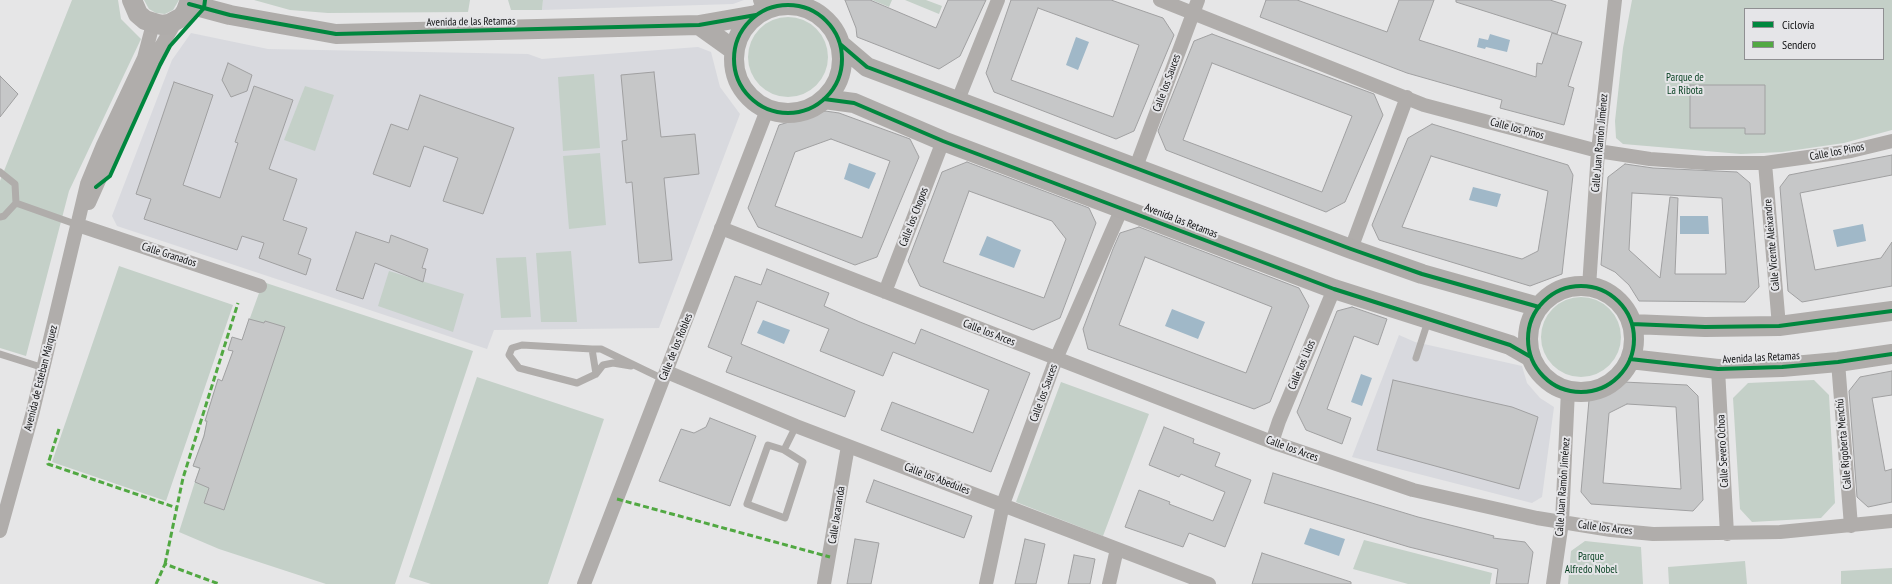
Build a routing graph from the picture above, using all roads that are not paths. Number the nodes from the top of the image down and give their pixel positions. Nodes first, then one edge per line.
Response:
1 (132, 0) edge
2 (998, 0) edge
3 (1160, 0) edge
4 (1198, 0) edge
5 (1616, 0) edge
6 (189, 2) edge
7 (760, 8) edge
8 (1193, 13) junction
9 (176, 21) junction
10 (153, 24) junction
11 (699, 25) junction
12 (840, 44) junction
13 (734, 50) junction
14 (1407, 97) junction
15 (824, 99) junction
16 (958, 100) junction
17 (767, 110) junction
18 (943, 141) junction
19 (1892, 141) edge
20 (1598, 151) junction
21 (1765, 163) junction
22 (1136, 167) junction
23 (0, 172) edge
24 (16, 204) junction
25 (1122, 208) junction
26 (0, 217) edge
27 (78, 225) junction
28 (721, 228) junction
29 (1351, 249) junction
30 (260, 286) dead end
31 (1589, 287) junction
32 (1334, 289) junction
33 (884, 292) junction
34 (1539, 307) junction
35 (1892, 311) edge
36 (1429, 319) junction
37 (1632, 324) junction
38 (1779, 326) junction
39 (592, 349) junction
40 (0, 354) edge
41 (1892, 354) edge
42 (1416, 358) dead end
43 (1531, 358) junction
44 (1056, 359) junction
45 (1630, 359) junction
46 (1838, 362) junction
47 (639, 367) junction
48 (44, 368) junction
49 (1718, 369) junction
50 (596, 374) junction
51 (665, 376) junction
52 (1568, 390) junction
53 (796, 426) junction
54 (1272, 442) junction
55 (848, 446) junction
56 (784, 450) junction
57 (1003, 504) junction
58 (1892, 521) edge
59 (1562, 522) junction
60 (1852, 526) junction
61 (0, 531) edge
62 (1726, 534) junction
63 (1117, 549) junction
64 (584, 584) edge
65 (824, 584) edge
66 (986, 584) edge
67 (1109, 584) edge
68 (1209, 584) edge
69 (1554, 584) edge

1 - 10 street
2 - 16 street
3 - 8 street, Calle los Pinos
4 - 8 street, Calle los Sauces
5 - 20 street, Calle Juan Ramón Jiménez
6 - 9 street
6 - 11 street, Avenida de las Retamas
7 - 11 street, Avenida de las Retamas
7 - 12 street
7 - 13 street
8 - 14 street, Calle los Pinos
8 - 22 street, Calle los Sauces
9 - 10 street
9 - 27 street, Avenida de Esteban Márquez
10 - 27 street, Avenida de Esteban Márquez
11 - 13 street
12 - 15 street
12 - 16 street
13 - 17 street
14 - 20 street, Calle los Pinos
14 - 29 street
15 - 17 street
15 - 18 street, Avenida las Retamas
16 - 22 street
17 - 28 street, Calle de los Robles
18 - 25 street, Avenida las Retamas
18 - 33 street, Calle los Chopos
19 - 21 street, Calle los Pinos
20 - 21 street, Calle los Pinos
20 - 31 street, Calle Juan Ramón Jiménez
21 - 38 street, Calle Vicente Aleixandre
22 - 29 street
23 - 24 lane
24 - 26 lane
24 - 27 lane
25 - 32 street, Avenida las Retamas
25 - 44 street, Calle los Sauces
27 - 30 street, Calle Granados
27 - 48 street, Avenida de Esteban Márquez
28 - 33 street, Calle los Arces
28 - 51 street, Calle de los Robles
29 - 34 street
31 - 34 street
31 - 37 street
32 - 36 street, Avenida las Retamas
32 - 54 street, Calle los Lilos
33 - 44 street, Calle los Arces
34 - 43 street
35 - 38 street
36 - 42 lane
36 - 43 street, Avenida las Retamas
37 - 38 street
37 - 45 street
39 - 47 lane
39 - 50 lane
39 - 50 lane
40 - 48 lane
41 - 46 street, Avenida las Retamas
43 - 52 street
44 - 54 street, Calle los Arces
44 - 57 street, Calle los Sauces
45 - 49 street, Avenida las Retamas
45 - 52 street
46 - 49 street, Avenida las Retamas
46 - 60 street, Calle Rigoberta Menchú
47 - 50 lane
47 - 51 lane
48 - 61 street, Avenida de Esteban Márquez
49 - 62 street, Calle Severo Ochoa
51 - 53 street, Calle los Abedules
51 - 64 street, Calle de los Robles
52 - 59 street, Calle Juan Ramón Jiménez
53 - 55 street, Calle los Abedules
53 - 56 lane
54 - 59 street, Calle los Arces
55 - 57 street, Calle los Abedules
55 - 65 street, Calle Jacaranda
56 - 56 lane
57 - 63 street, Calle los Abedules
57 - 66 street, Calle los Sauces
58 - 60 street, Calle los Arces
59 - 62 street, Calle los Arces
59 - 69 street, Calle Juan Ramón Jiménez
60 - 62 street, Calle los Arces
63 - 67 street
63 - 68 street, Calle los Abedules

